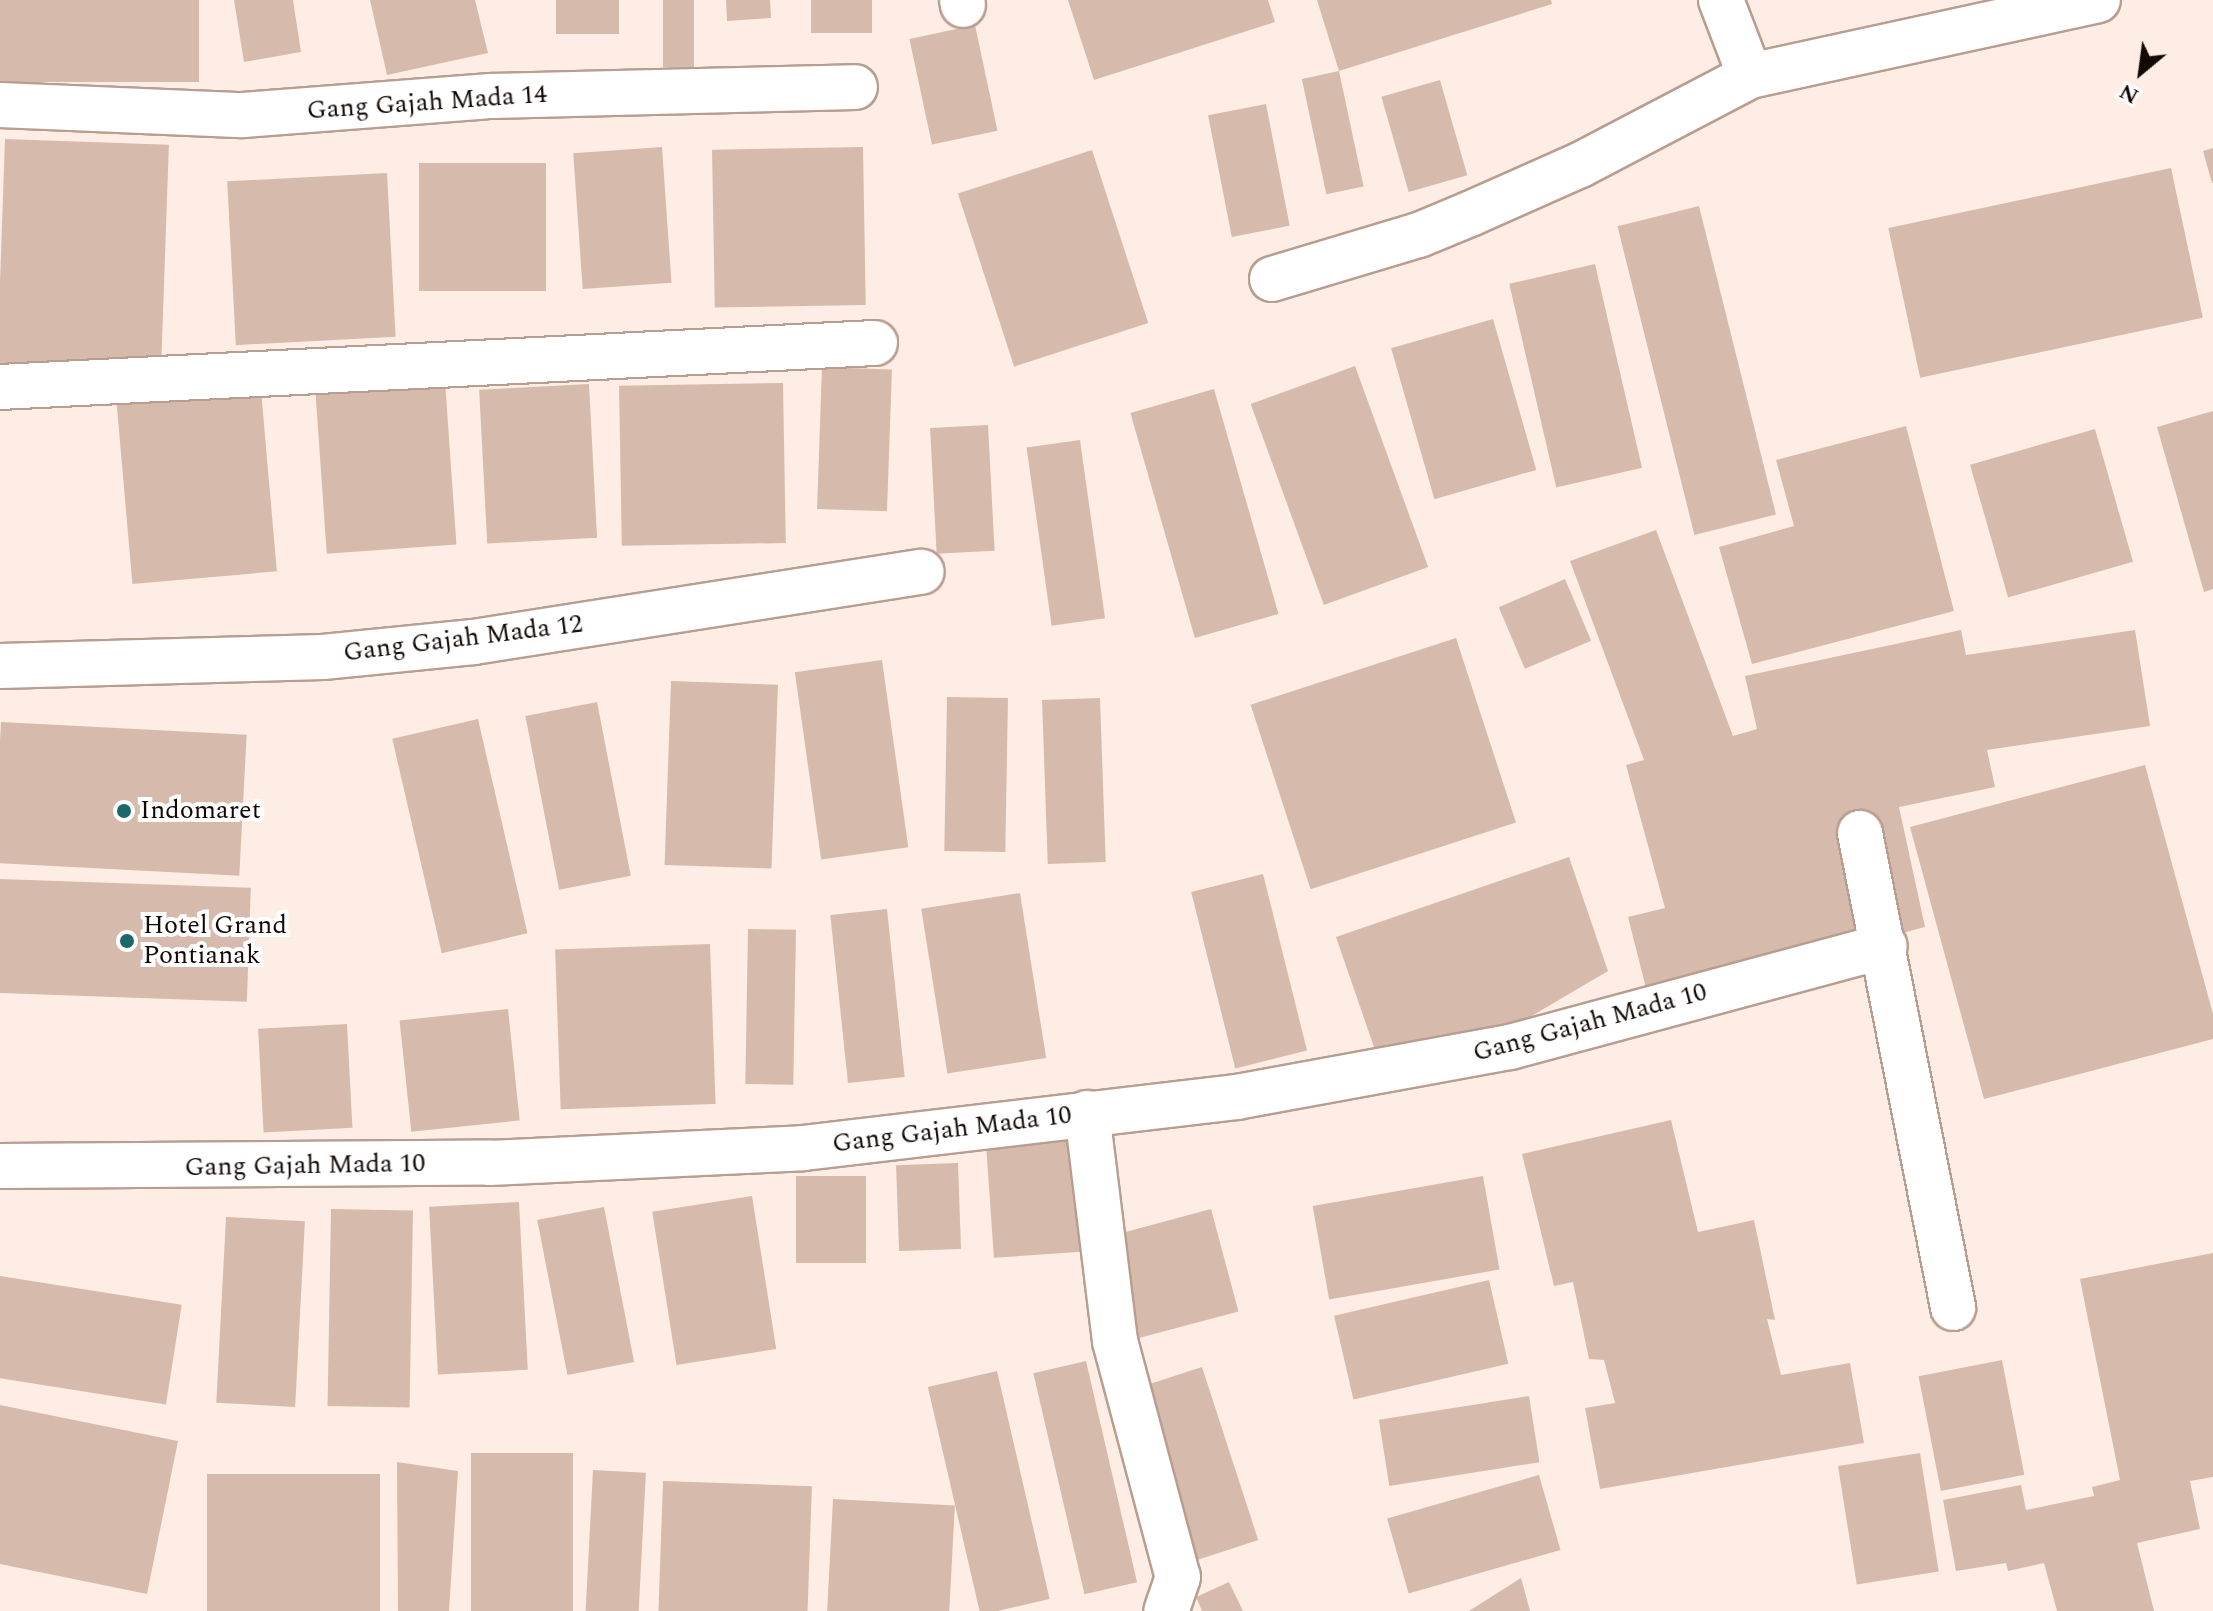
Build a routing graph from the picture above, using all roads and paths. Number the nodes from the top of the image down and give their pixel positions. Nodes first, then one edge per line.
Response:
1 (1721, 0) edge
2 (2098, 0) edge
3 (1750, 76) junction
4 (855, 87) dead end
5 (0, 105) edge
6 (1272, 279) dead end
7 (875, 343) dead end
8 (0, 387) edge
9 (922, 572) dead end
10 (0, 666) edge
11 (1860, 833) dead end
12 (1885, 946) junction
13 (1087, 1113) junction
14 (0, 1166) edge
15 (1953, 1308) dead end
16 (1166, 1611) edge

1 - 3 street
2 - 3 street
3 - 6 street
4 - 5 street, Gang Gajah Mada 14
7 - 8 street
9 - 10 street, Gang Gajah Mada 12
11 - 12 street
12 - 13 street, Gang Gajah Mada 10
12 - 15 street
13 - 14 street, Gang Gajah Mada 10
13 - 16 street

